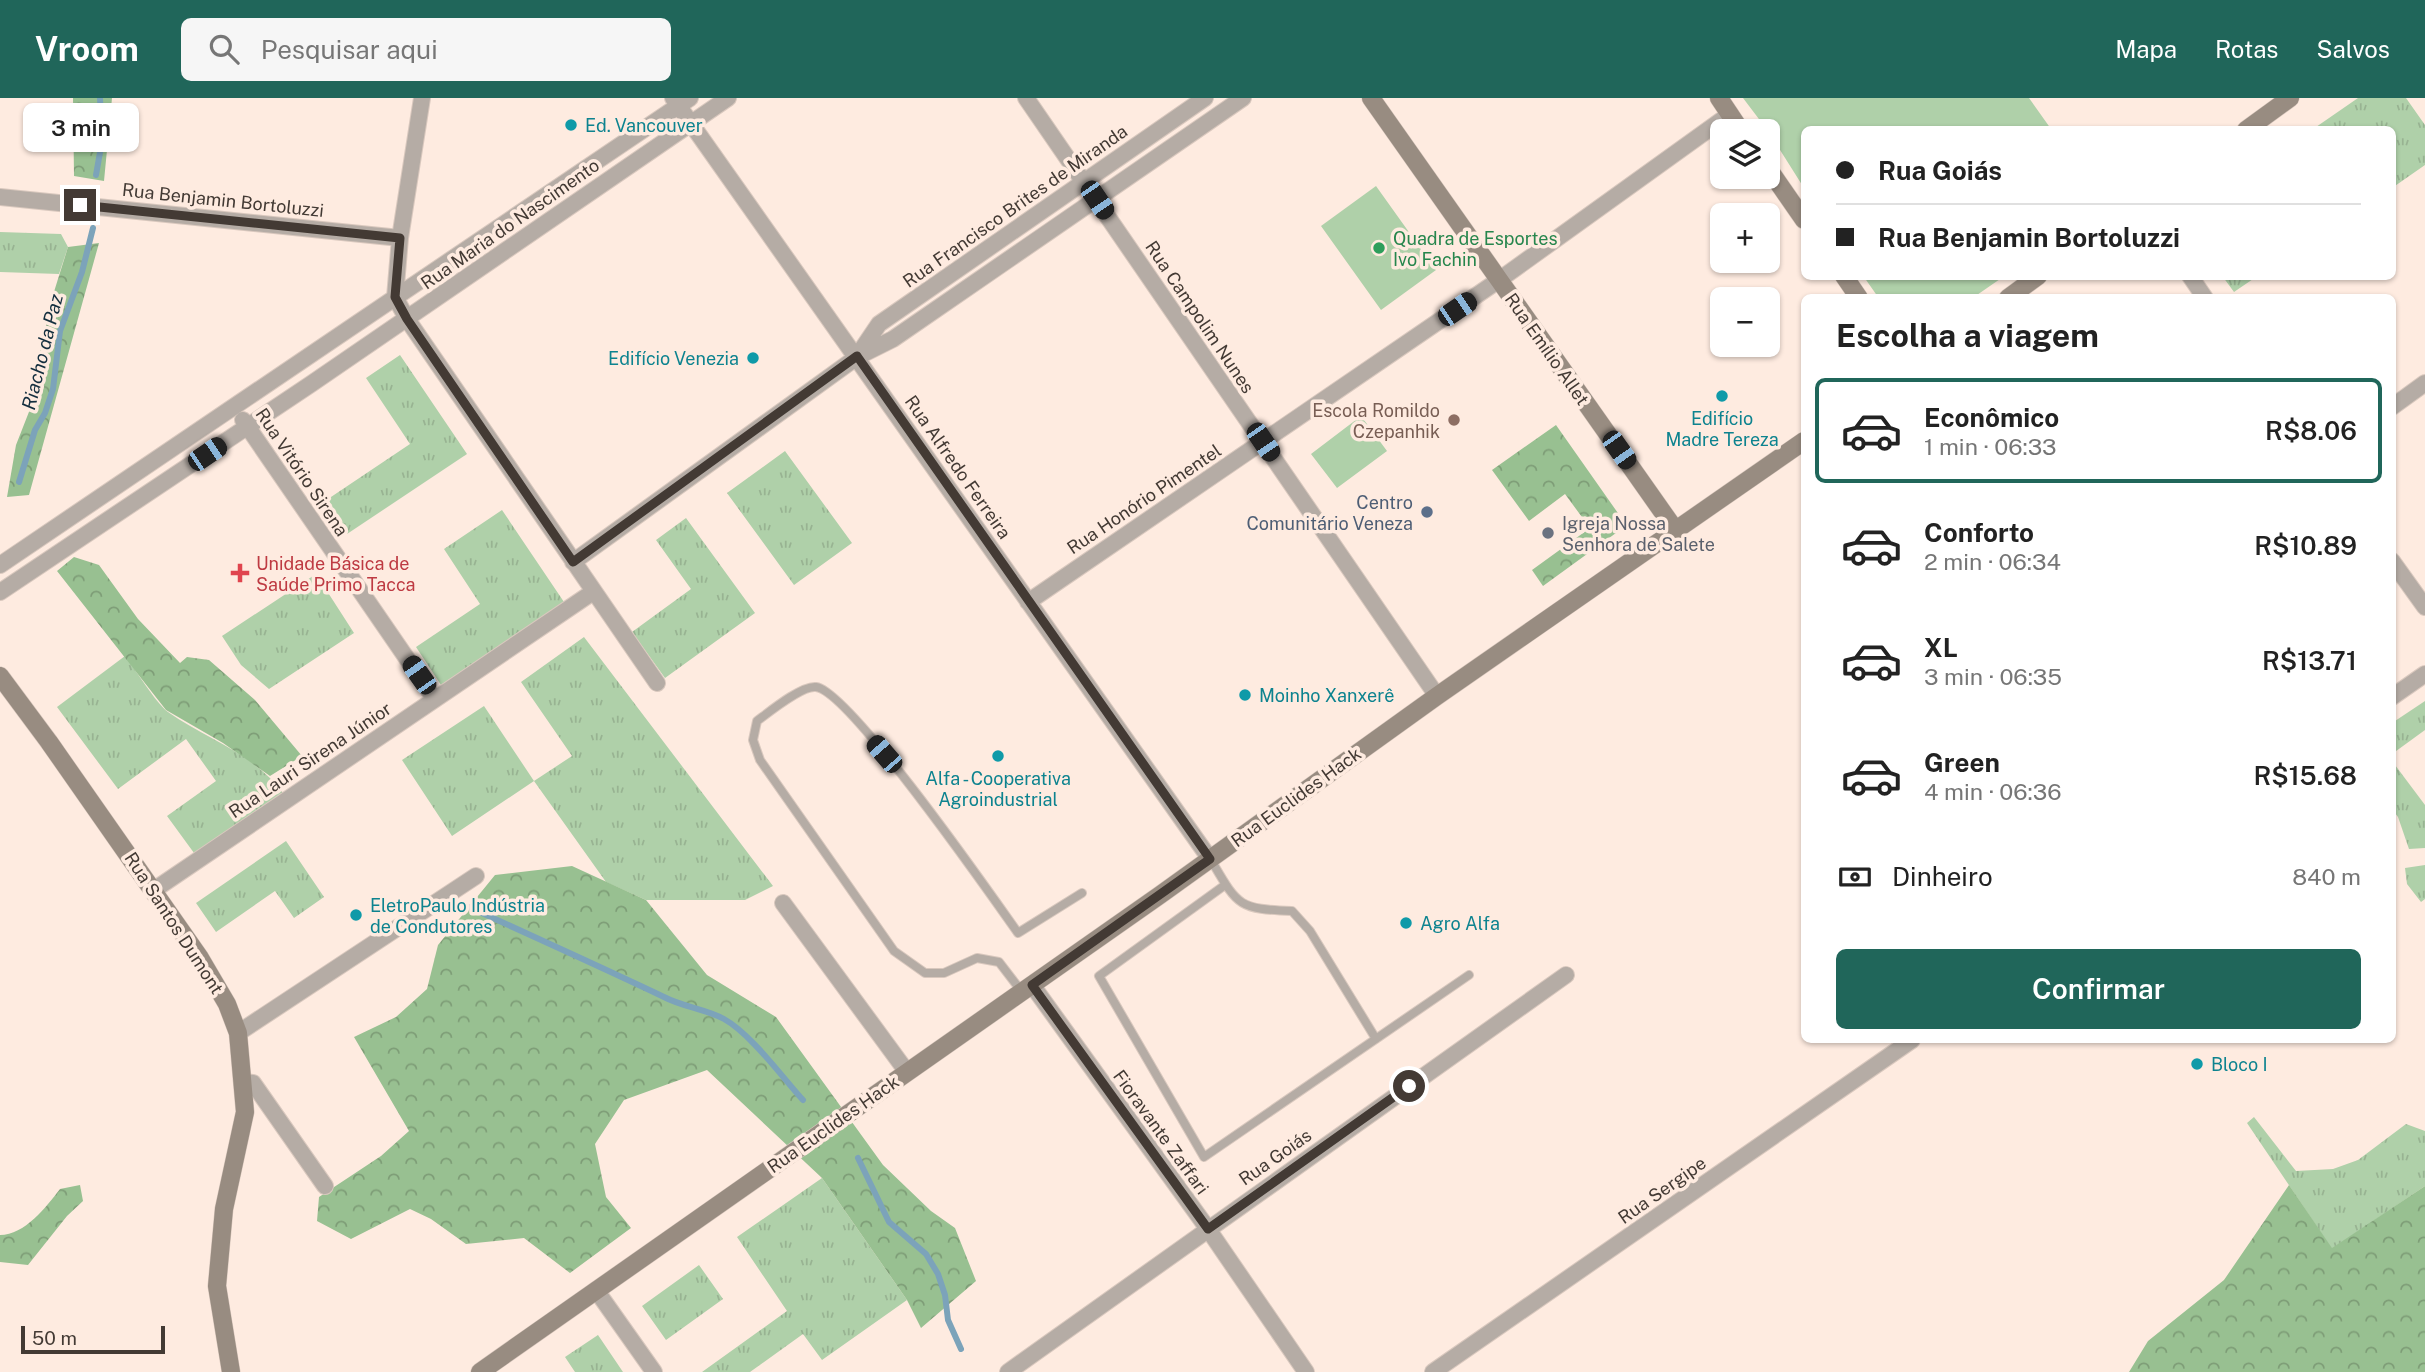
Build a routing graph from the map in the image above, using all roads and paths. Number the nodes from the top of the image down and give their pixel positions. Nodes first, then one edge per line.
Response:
1 (422, 98) edge
2 (728, 98) edge
3 (1026, 98) edge
4 (1205, 98) edge
5 (1371, 98) edge
6 (1719, 98) edge
7 (2290, 98) edge
8 (1240, 99) edge
9 (680, 101) edge
10 (1730, 114) junction
11 (1733, 119) edge
12 (1174, 120) junction
13 (690, 124) junction
14 (2252, 126) edge
15 (1186, 138) junction
16 (586, 168) junction
17 (1084, 182) junction
18 (1780, 185) edge
19 (599, 186) junction
20 (0, 197) edge
21 (1097, 200) junction
22 (1801, 216) edge
23 (512, 218) junction
24 (525, 237) junction
25 (400, 238) junction
26 (1003, 238) junction
27 (1015, 256) junction
28 (2033, 280) edge
29 (1499, 281) junction
30 (933, 287) junction
31 (2013, 294) edge
32 (395, 297) junction
33 (945, 304) junction
34 (407, 319) junction
35 (857, 356) junction
36 (296, 364) junction
37 (2425, 383) edge
38 (311, 384) junction
39 (2396, 404) edge
40 (234, 406) junction
41 (247, 427) junction
42 (1263, 442) junction
43 (1801, 443) edge
44 (133, 475) junction
45 (147, 495) junction
46 (55, 528) junction
47 (1676, 531) junction
48 (67, 547) junction
49 (573, 562) junction
50 (0, 565) edge
51 (2396, 567) edge
52 (0, 592) edge
53 (593, 592) junction
54 (1028, 602) junction
55 (2425, 607) edge
56 (2425, 674) edge
57 (0, 676) edge
58 (657, 683) dead end
59 (2396, 694) edge
60 (1437, 696) junction
61 (434, 698) junction
62 (1210, 859) junction
63 (476, 876) dead end
64 (1225, 885) junction
65 (154, 890) junction
66 (1082, 893) dead end
67 (783, 904) dead end
68 (1469, 975) dead end
69 (1566, 975) dead end
70 (1027, 988) junction
71 (238, 1034) junction
72 (1376, 1039) junction
73 (1908, 1043) edge
74 (907, 1072) junction
75 (242, 1082) junction
76 (325, 1186) dead end
77 (1208, 1229) junction
78 (596, 1290) junction
79 (231, 1372) edge
80 (480, 1372) edge
81 (654, 1372) edge
82 (1008, 1372) edge
83 (1306, 1372) edge
84 (1433, 1372) edge

1 - 25 street
2 - 13 street, Rua Maria do Nascimento
3 - 17 street, Rua Campolim Nunes
4 - 12 street, Rua Francisco Brites de Miranda
5 - 29 main road, Rua Emílio Allet
6 - 10 main road
7 - 14 main road
8 - 15 street, Rua Francisco Brites de Miranda
9 - 13 street, Rua Alfredo Ferreira
9 - 16 street, Rua Maria do Nascimento
10 - 11 main road
10 - 29 street, Rua Honório Pimentel
12 - 15 street
12 - 17 street, Rua Francisco Brites de Miranda
13 - 19 street, Rua Maria do Nascimento
13 - 35 street, Rua Alfredo Ferreira
15 - 21 street, Rua Francisco Brites de Miranda
16 - 19 lane
16 - 23 street, Rua Maria do Nascimento
17 - 21 street, Rua Campolim Nunes
17 - 26 street, Rua Francisco Brites de Miranda
18 - 22 main road
19 - 24 street, Rua Maria do Nascimento
20 - 25 street, Rua Benjamin Bortoluzzi
21 - 27 street, Rua Francisco Brites de Miranda
21 - 42 street, Rua Campolim Nunes
23 - 24 lane
23 - 32 street, Rua Maria do Nascimento
24 - 34 street, Rua Maria do Nascimento
25 - 32 street
26 - 27 street
26 - 30 street, Rua Francisco Brites de Miranda
27 - 33 street, Rua Francisco Brites de Miranda
28 - 31 main road
29 - 42 street, Rua Honório Pimentel
29 - 47 main road, Rua Emílio Allet
30 - 33 street
30 - 35 street, Rua Francisco Brites de Miranda
32 - 34 street
32 - 36 street, Rua Maria do Nascimento
33 - 35 street, Rua Francisco Brites de Miranda
34 - 38 street, Rua Maria do Nascimento
34 - 49 street
35 - 49 street, Rua Francisco Brites de Miranda
35 - 54 street, Rua Alfredo Ferreira
36 - 38 lane
36 - 40 street, Rua Maria do Nascimento
37 - 39 street
38 - 41 street, Rua Maria do Nascimento
40 - 41 street, Rua Vitório Sirena
40 - 44 street, Rua Maria do Nascimento
41 - 45 street, Rua Maria do Nascimento
41 - 61 street, Rua Vitório Sirena
42 - 54 street, Rua Honório Pimentel
42 - 60 street, Rua Campolim Nunes
43 - 47 main road, Rua Euclides Hack
44 - 45 lane
44 - 46 street, Rua Maria do Nascimento
45 - 48 street, Rua Maria do Nascimento
46 - 48 lane
46 - 50 street, Rua Maria do Nascimento
47 - 60 main road, Rua Euclides Hack
48 - 52 street, Rua Maria do Nascimento
49 - 53 street
51 - 55 street
53 - 58 street
53 - 61 street, Rua Lauri Sirena Júnior
54 - 62 street, Rua Alfredo Ferreira
56 - 59 street
57 - 65 main road, Rua Santos Dumont
60 - 62 main road, Rua Euclides Hack
61 - 65 street, Rua Lauri Sirena Júnior
62 - 64 lane
62 - 70 main road, Rua Euclides Hack
63 - 71 street
64 - 72 lane
64 - 72 lane
65 - 71 main road, Rua Santos Dumont
66 - 70 lane
67 - 74 street
68 - 72 lane
69 - 77 street, Rua Goiás
70 - 74 main road, Rua Euclides Hack
70 - 77 street, Fioravante Zaffari
71 - 75 main road, Rua Santos Dumont
73 - 84 street, Rua Sergipe
74 - 78 main road, Rua Euclides Hack
75 - 76 street
75 - 79 main road, Rua Santos Dumont
77 - 82 street, Rua Goiás
77 - 83 street, Fioravante Zaffari
78 - 80 main road, Rua Euclides Hack
78 - 81 street

